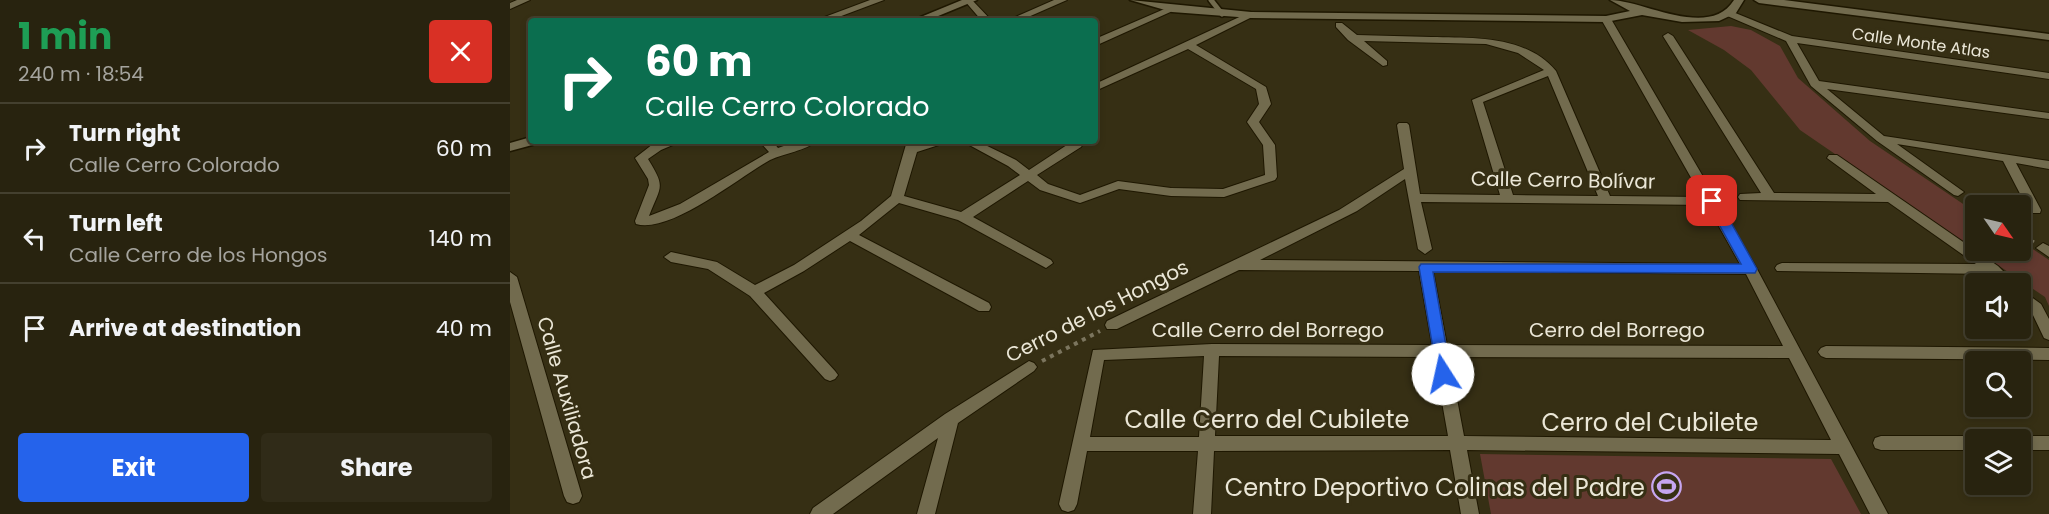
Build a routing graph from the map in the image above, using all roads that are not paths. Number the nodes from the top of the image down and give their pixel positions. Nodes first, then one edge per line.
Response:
1 (525, 0) edge
2 (879, 0) edge
3 (1062, 0) edge
4 (1135, 0) edge
5 (1210, 0) edge
6 (1615, 0) edge
7 (1739, 0) edge
8 (1759, 0) edge
9 (1831, 0) edge
10 (970, 1) edge
11 (510, 6) edge
12 (1172, 9) junction
13 (1640, 12) junction
14 (1728, 13) junction
15 (1222, 14) junction
16 (1251, 15) junction
17 (828, 18) edge
18 (924, 18) edge
19 (984, 18) edge
20 (1028, 18) edge
21 (1606, 19) junction
22 (1339, 25) dead end
23 (2049, 27) edge
24 (2024, 29) junction
25 (1668, 36) dead end
26 (2049, 37) edge
27 (1352, 38) junction
28 (1790, 39) junction
29 (1098, 42) edge
30 (1187, 44) junction
31 (1383, 63) dead end
32 (1551, 71) junction
33 (2049, 76) edge
34 (1815, 84) junction
35 (1098, 87) edge
36 (2049, 116) edge
37 (1403, 125) dead end
38 (1881, 139) junction
39 (528, 142) edge
40 (666, 144) edge
41 (768, 144) edge
42 (801, 144) edge
43 (974, 144) edge
44 (1077, 144) dead end
45 (912, 146) edge
46 (510, 147) edge
47 (776, 152) junction
48 (1833, 158) dead end
49 (2007, 158) junction
50 (2049, 165) edge
51 (1410, 170) junction
52 (1029, 174) junction
53 (1958, 192) dead end
54 (1744, 197) dead end
55 (1770, 197) junction
56 (897, 198) junction
57 (1414, 198) junction
58 (1890, 198) junction
59 (1508, 200) junction
60 (1606, 201) junction
61 (1712, 201) junction
62 (2035, 210) dead end
63 (963, 217) junction
64 (849, 235) junction
65 (1425, 249) dead end
66 (671, 257) dead end
67 (1046, 263) dead end
68 (1237, 265) junction
69 (1425, 267) junction
70 (1782, 268) dead end
71 (1750, 269) junction
72 (1993, 269) junction
73 (1997, 273) edge
74 (510, 277) edge
75 (754, 292) junction
76 (2031, 304) edge
77 (984, 307) dead end
78 (514, 308) edge
79 (1112, 325) road end
80 (2049, 334) edge
81 (1212, 350) junction
82 (1439, 351) junction
83 (1794, 352) junction
84 (1826, 352) dead end
85 (2049, 354) edge
86 (1029, 367) road end
87 (830, 375) dead end
88 (951, 419) junction
89 (1456, 443) junction
90 (1881, 443) dead end
91 (1965, 443) edge
92 (2031, 443) edge
93 (2049, 443) edge
94 (1079, 444) junction
95 (1205, 444) junction
96 (1844, 447) junction
97 (573, 496) dead end
98 (1068, 504) dead end
99 (819, 514) edge
100 (926, 514) edge
101 (1202, 514) edge
102 (1470, 514) edge
103 (1879, 514) edge

1 - 11 street
2 - 17 street
3 - 20 street
4 - 12 street
5 - 15 lane
6 - 13 street
7 - 14 street
8 - 24 street
9 - 24 street
10 - 18 street
10 - 19 street
12 - 15 street
12 - 29 street
13 - 14 street
13 - 21 street
14 - 28 street, Calle Monte Atlas
15 - 16 street
16 - 21 street
16 - 30 street
21 - 61 street
22 - 27 street
23 - 24 street
24 - 26 street
25 - 55 street
27 - 31 street
27 - 32 street
28 - 33 street, Calle Monte Atlas
28 - 34 street
30 - 35 street
30 - 52 street
32 - 59 street
32 - 60 street
34 - 36 street
34 - 38 street
37 - 51 street
38 - 49 street
38 - 53 street
39 - 46 street
40 - 47 street
41 - 47 street
42 - 47 street
43 - 52 street
44 - 52 street
45 - 56 street
48 - 58 street
49 - 50 street
49 - 62 street
51 - 57 street
51 - 68 street, Cerro de los Hongos
52 - 63 street
54 - 55 street
55 - 58 street
56 - 63 street
56 - 64 street
57 - 59 street, Calle Cerro Bolívar
57 - 65 street
58 - 72 street
59 - 60 street, Calle Cerro Bolívar
60 - 61 street, Calle Cerro Bolívar
61 - 71 street
63 - 67 street
64 - 75 street
64 - 77 street
66 - 75 street
68 - 69 street
68 - 79 street, Cerro de los Hongos
69 - 71 street
69 - 82 street
70 - 72 street
71 - 83 street
72 - 73 street
74 - 78 street, Calle Auxiliadora
75 - 87 street
76 - 80 street
78 - 97 street, Calle Auxiliadora
81 - 82 street, Calle Cerro del Borrego
81 - 94 street, Calle Cerro del Borrego
81 - 95 street
82 - 83 street, Cerro del Borrego
82 - 89 street
83 - 96 street
84 - 85 street
86 - 88 street, Cerro de los Hongos
88 - 99 street, Cerro de los Hongos
88 - 100 street
89 - 95 street, Calle Cerro del Cubilete
89 - 96 street, Cerro del Cubilete
89 - 102 street
90 - 91 street
92 - 93 street
94 - 95 street, Calle Cerro del Cubilete
94 - 98 street
95 - 101 street
96 - 103 street

